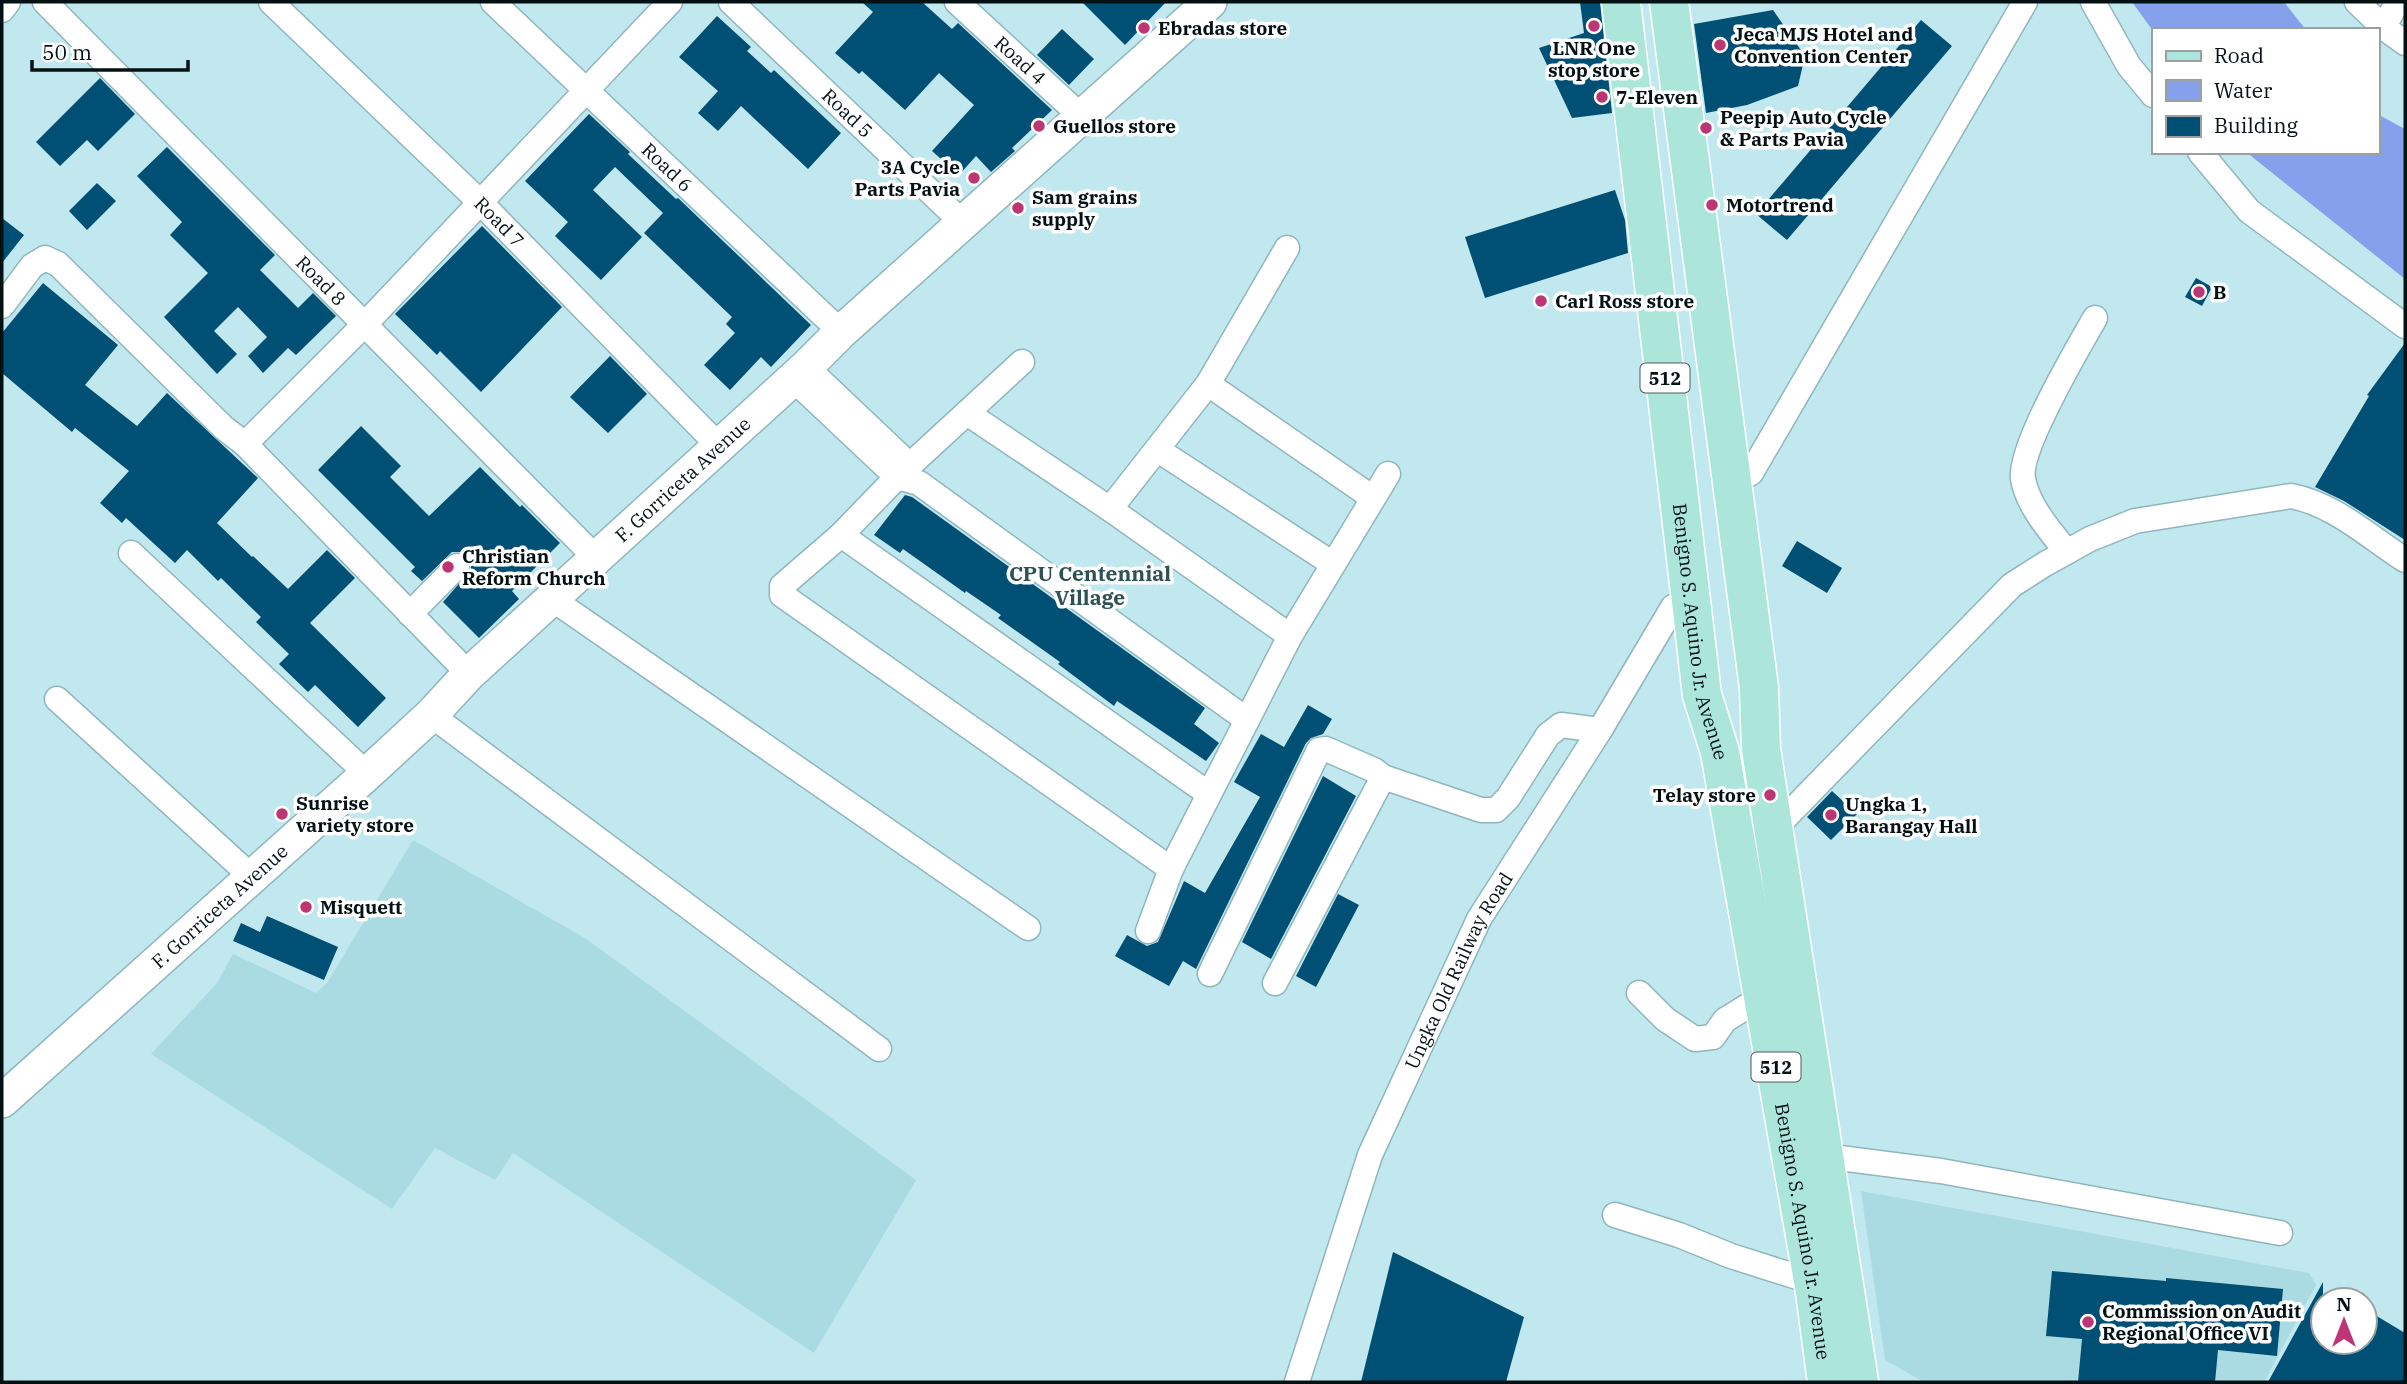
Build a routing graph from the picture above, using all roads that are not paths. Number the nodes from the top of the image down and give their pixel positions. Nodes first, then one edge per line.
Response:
1 (8, 2) edge
2 (45, 2) edge
3 (271, 2) edge
4 (493, 2) edge
5 (670, 2) edge
6 (732, 2) edge
7 (957, 2) edge
8 (1621, 2) edge
9 (1669, 2) edge
10 (2025, 2) edge
11 (2093, 2) edge
12 (2357, 2) edge
13 (2398, 2) edge
14 (1197, 6) edge
15 (2, 10) edge
16 (2382, 27) junction
17 (2405, 43) edge
18 (1679, 75) junction
19 (1630, 77) junction
20 (587, 92) junction
21 (2152, 94) edge
22 (1082, 117) junction
23 (2202, 154) edge
24 (481, 203) junction
25 (963, 223) junction
26 (1287, 248) dead end
27 (2, 306) edge
28 (2095, 318) dead end
29 (366, 323) junction
30 (2405, 326) edge
31 (841, 332) junction
32 (1022, 362) dead end
33 (800, 373) junction
34 (1208, 384) junction
35 (967, 413) junction
36 (245, 443) junction
37 (720, 447) junction
38 (1158, 450) junction
39 (1388, 474) dead end
40 (909, 475) junction
41 (1731, 480) junction
42 (1373, 498) junction
43 (1110, 509) junction
44 (841, 536) junction
45 (131, 552) dead end
46 (2067, 552) junction
47 (597, 559) junction
48 (2405, 560) edge
49 (1333, 564) junction
50 (457, 566) dead end
51 (552, 599) junction
52 (1691, 604) junction
53 (410, 614) junction
54 (1290, 636) junction
55 (469, 674) junction
56 (57, 699) dead end
57 (431, 715) junction
58 (1247, 720) junction
59 (1600, 730) junction
60 (367, 774) junction
61 (1382, 777) junction
62 (1209, 794) junction
63 (1774, 828) junction
64 (1734, 835) junction
65 (1171, 869) junction
66 (252, 877) junction
67 (1028, 928) dead end
68 (1147, 931) dead end
69 (1210, 974) dead end
70 (1275, 983) dead end
71 (1639, 993) dead end
72 (1764, 996) junction
73 (879, 1049) dead end
74 (2, 1101) edge
75 (1824, 1156) junction
76 (1615, 1215) dead end
77 (2280, 1233) dead end
78 (1824, 1288) junction
79 (1297, 1382) edge
80 (1828, 1382) edge
81 (1859, 1382) edge

1 - 15 street
2 - 29 street, Road 8
3 - 24 street, Road 7
4 - 20 street, Road 6
5 - 20 street
6 - 25 street, Road 5
7 - 22 street, Road 4
8 - 19 main road, Benigno S. Aquino Jr. Avenue / 512
9 - 18 main road, Benigno S. Aquino Jr. Avenue / 512
10 - 41 street
11 - 21 street
12 - 16 street
13 - 16 street
14 - 22 main road, F. Gorriceta Avenue
16 - 17 street
18 - 19 main road
18 - 41 main road, Benigno S. Aquino Jr. Avenue / 512
19 - 52 main road, Benigno S. Aquino Jr. Avenue / 512
20 - 24 street
20 - 31 street, Road 6
22 - 25 main road, F. Gorriceta Avenue
23 - 30 street
24 - 29 street
24 - 37 street, Road 7
25 - 31 main road, F. Gorriceta Avenue
26 - 34 street
27 - 36 street
28 - 46 street
29 - 36 street
29 - 47 street, Road 8
31 - 33 main road, F. Gorriceta Avenue
32 - 35 street
33 - 37 main road, F. Gorriceta Avenue
33 - 40 street
34 - 38 street
34 - 42 street
35 - 40 street
35 - 43 street
36 - 53 street
37 - 47 main road, F. Gorriceta Avenue
38 - 43 street
38 - 49 street
39 - 42 street
40 - 44 street
40 - 58 street
41 - 63 main road, Benigno S. Aquino Jr. Avenue / 512
42 - 49 street
43 - 54 street
44 - 62 street
44 - 65 street
45 - 60 street
46 - 48 street
46 - 63 street
47 - 51 main road, F. Gorriceta Avenue
49 - 54 street
50 - 53 street
51 - 55 main road, F. Gorriceta Avenue
51 - 67 street
52 - 59 street, Ungka Old Railway Road
52 - 64 main road, Benigno S. Aquino Jr. Avenue / 512
53 - 55 street
54 - 58 street
55 - 57 main road, F. Gorriceta Avenue
56 - 66 street
57 - 60 main road, F. Gorriceta Avenue
57 - 73 street
58 - 62 street
59 - 61 street
59 - 79 street, Ungka Old Railway Road
60 - 66 main road, F. Gorriceta Avenue
61 - 69 street
61 - 70 street
62 - 65 street
63 - 64 main road
63 - 75 main road, Benigno S. Aquino Jr. Avenue / 512
64 - 72 main road, Benigno S. Aquino Jr. Avenue / 512
65 - 68 street
66 - 74 main road, F. Gorriceta Avenue
71 - 72 street
72 - 78 main road, Benigno S. Aquino Jr. Avenue / 512
75 - 77 street
75 - 78 main road, Benigno S. Aquino Jr. Avenue / 512
76 - 78 street
78 - 80 main road, Benigno S. Aquino Jr. Avenue / 512
78 - 81 main road, Benigno S. Aquino Jr. Avenue / 512

